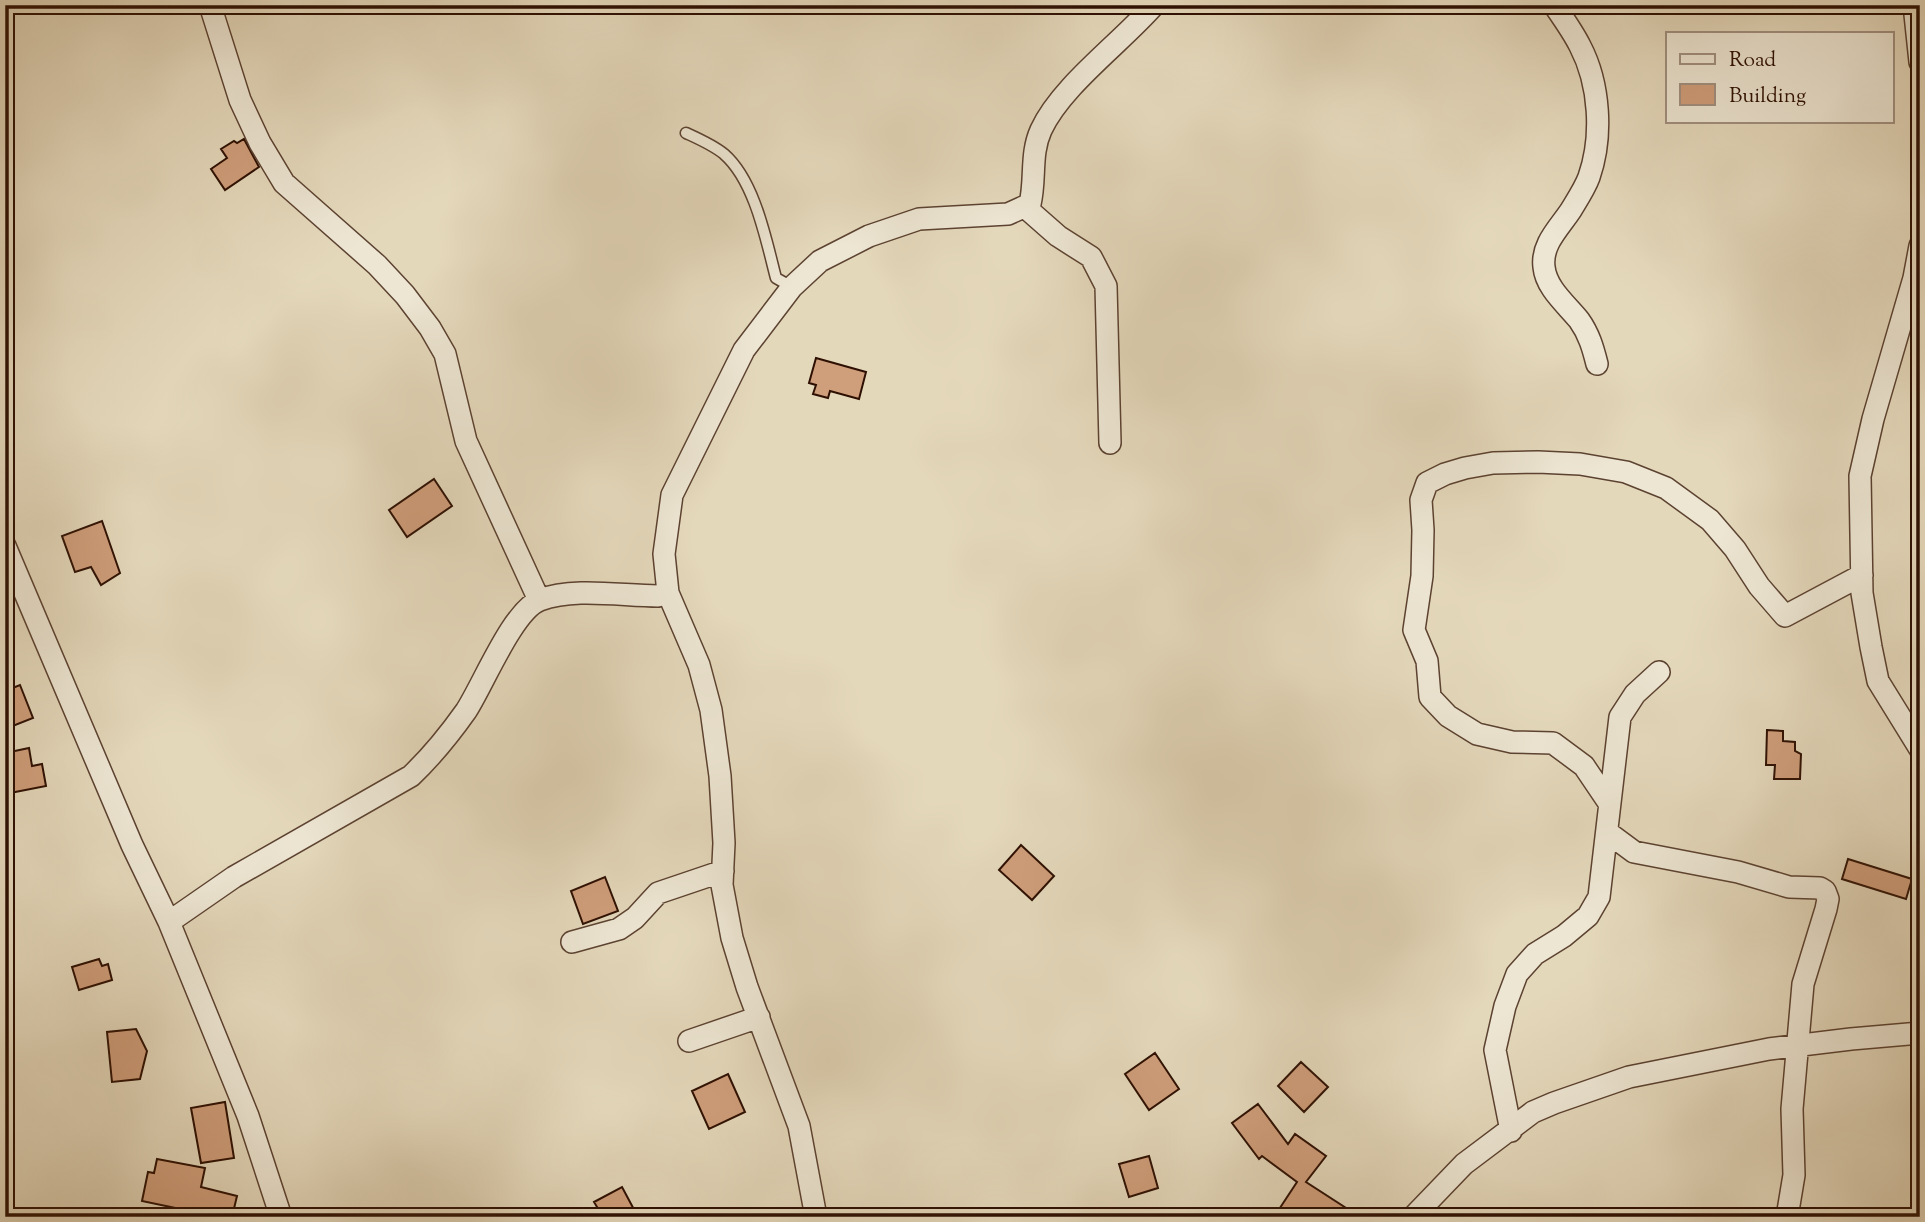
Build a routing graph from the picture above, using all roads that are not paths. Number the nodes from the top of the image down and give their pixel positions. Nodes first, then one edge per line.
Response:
1 (210, 5) edge
2 (1154, 5) edge
3 (1554, 5) edge
4 (1914, 5) edge
5 (1920, 62) edge
6 (686, 133) dead end
7 (1025, 206) junction
8 (1920, 246) edge
9 (792, 287) junction
10 (1597, 364) dead end
11 (1110, 443) dead end
12 (5, 546) edge
13 (1862, 575) junction
14 (668, 593) junction
15 (540, 600) junction
16 (1659, 672) dead end
17 (1920, 749) edge
18 (1609, 803) junction
19 (1606, 832) junction
20 (723, 871) junction
21 (169, 922) junction
22 (572, 942) dead end
23 (759, 1017) junction
24 (1920, 1033) edge
25 (689, 1041) dead end
26 (1797, 1046) junction
27 (1511, 1131) junction
28 (281, 1217) edge
29 (817, 1217) edge
30 (1413, 1217) edge
31 (1787, 1217) edge

1 - 15 street
2 - 7 street
3 - 10 street
4 - 5 street
6 - 9 lane
7 - 9 street
7 - 11 street
8 - 13 street
9 - 14 street
12 - 21 street
13 - 17 street
13 - 18 street
14 - 15 street
14 - 20 street
15 - 21 street
16 - 18 street
18 - 19 street
19 - 26 street
19 - 27 street
20 - 22 street
20 - 23 street
21 - 28 street
23 - 25 street
23 - 29 street
24 - 26 street
26 - 27 street
26 - 31 street
27 - 30 street

